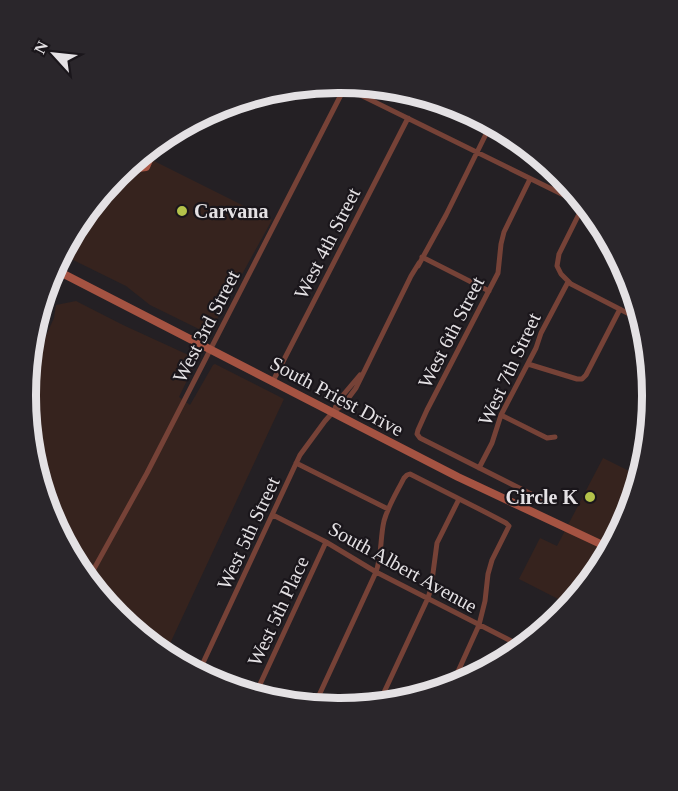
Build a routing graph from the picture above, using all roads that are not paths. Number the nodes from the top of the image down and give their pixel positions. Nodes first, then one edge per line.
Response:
1 (342, 93) edge
2 (357, 93) edge
3 (408, 118) junction
4 (487, 131) edge
5 (476, 152) junction
6 (530, 179) junction
7 (570, 199) edge
8 (579, 210) edge
9 (421, 260) junction
10 (62, 273) edge
11 (568, 282) junction
12 (489, 291) junction
13 (620, 309) junction
14 (631, 315) edge
15 (211, 349) junction
16 (528, 364) junction
17 (273, 381) junction
18 (333, 412) junction
19 (501, 415) junction
20 (418, 430) joint
21 (555, 437) dead end
22 (296, 463) junction
23 (479, 468) junction
24 (459, 499) junction
25 (541, 499) dead end
26 (388, 509) junction
27 (273, 515) junction
28 (326, 542) junction
29 (602, 545) edge
30 (92, 571) edge
31 (376, 572) junction
32 (428, 598) junction
33 (479, 625) junction
34 (514, 642) edge
35 (202, 665) edge
36 (457, 674) edge
37 (259, 687) edge
38 (384, 695) edge
39 (318, 698) edge

1 - 15 street, West 3rd Street
2 - 3 street
3 - 5 street
3 - 17 street, West 4th Street
4 - 5 street, West 5th Street
5 - 6 street
5 - 9 street, West 5th Street
6 - 7 street
6 - 12 street, West 6th Street
8 - 11 street
9 - 12 street
9 - 18 street, West 5th Street
10 - 15 main road, South Priest Drive
11 - 13 street
11 - 16 street, West 7th Street
12 - 20 street, West 6th Street
13 - 14 street
13 - 16 street
15 - 17 main road, South Priest Drive
15 - 30 street, West 3rd Street
16 - 19 street, West 7th Street
17 - 18 main road, South Priest Drive
18 - 22 street, West 5th Street
18 - 29 main road, South Priest Drive
19 - 21 street
19 - 23 street, West 7th Street
20 - 23 street, South Priest Drive
22 - 26 street
22 - 27 street, West 5th Street
23 - 25 street, South Priest Drive
24 - 26 street
24 - 32 street
24 - 33 street
26 - 31 street
27 - 28 street, South Albert Avenue
27 - 35 street, West 5th Street
28 - 31 street, South Albert Avenue
28 - 37 street, West 5th Place
31 - 32 street, South Albert Avenue
31 - 39 street
32 - 33 street, South Albert Avenue
32 - 38 street
33 - 34 street, South Albert Avenue
33 - 36 street

